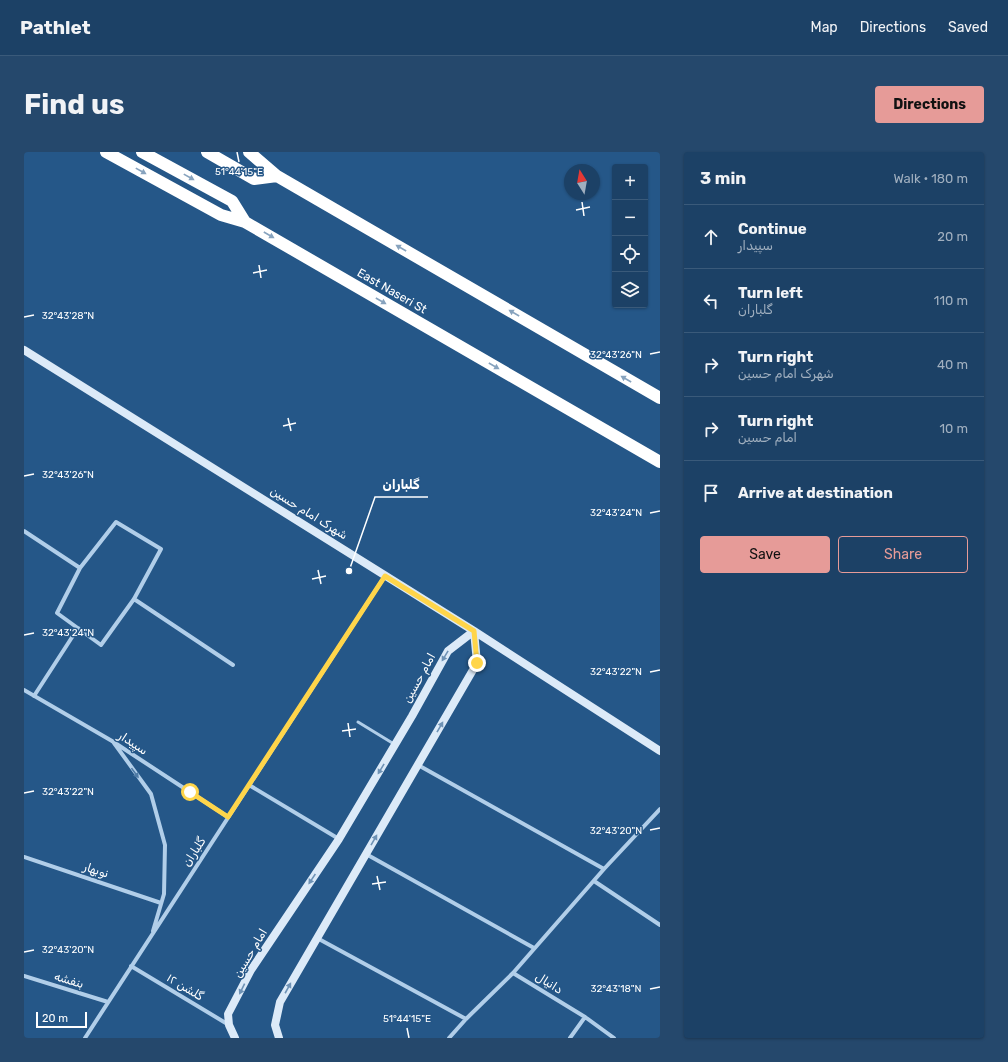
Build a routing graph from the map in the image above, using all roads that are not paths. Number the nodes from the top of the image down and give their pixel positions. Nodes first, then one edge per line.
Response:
1 (106, 152) edge
2 (142, 152) edge
3 (207, 152) edge
4 (249, 152) edge
5 (277, 176) junction
6 (245, 222) junction
7 (24, 350) edge
8 (660, 398) edge
9 (660, 462) edge
10 (24, 531) edge
11 (80, 568) junction
12 (385, 576) junction
13 (134, 599) junction
14 (78, 628) junction
15 (474, 631) junction
16 (233, 665) dead end
17 (24, 690) edge
18 (34, 696) junction
19 (358, 722) dead end
20 (112, 741) junction
21 (395, 745) junction
22 (660, 750) edge
23 (418, 765) junction
24 (249, 785) junction
25 (660, 809) edge
26 (228, 817) junction
27 (338, 839) junction
28 (366, 854) junction
29 (24, 857) edge
30 (604, 869) junction
31 (594, 881) junction
32 (162, 903) junction
33 (660, 925) edge
34 (152, 936) junction
35 (316, 938) junction
36 (534, 948) junction
37 (131, 966) junction
38 (513, 973) junction
39 (24, 976) edge
40 (108, 1002) junction
41 (584, 1017) junction
42 (466, 1019) junction
43 (229, 1025) junction
44 (85, 1038) edge
45 (235, 1038) edge
46 (279, 1038) edge
47 (449, 1038) edge
48 (570, 1038) edge
49 (614, 1038) edge

1 -> 6 highway, East Naseri St
2 -> 6 highway
3 - 5 highway
4 - 5 highway
8 -> 5 highway
6 -> 9 highway, East Naseri St
7 - 12 street, شهرک امام حسین
10 - 11 street
11 - 13 street
11 - 14 street
12 - 15 street, شهرک امام حسین
12 - 24 street, گلباران
13 - 14 street
13 - 16 street
14 - 18 street
15 -> 21 street, امام حسین
15 - 22 street, شهرک امام حسین
23 -> 15 street
17 - 18 street, سپیدار
18 - 20 street, سپیدار
19 - 21 lane
20 - 26 street, سپیدار
20 -> 32 street
21 -> 27 street, امام حسین
28 -> 23 street
23 - 30 street
24 - 26 street, گلباران
24 - 27 street
25 - 30 street
26 - 34 street, گلباران
27 -> 43 street, امام حسین
28 - 35 street
28 - 36 street
29 - 32 street, نوبهار
30 - 31 street
31 - 33 street
31 - 36 street
32 - 34 street
34 - 37 street, گلباران
35 - 42 street
46 -> 35 street
36 - 38 street
37 - 40 street, گلباران
37 - 43 street, گلشن ۱۲
38 - 41 street, دانیال
38 - 42 street
39 - 40 street, بنفشه
40 - 44 street, گلباران
41 - 48 street
41 - 49 street, دانیال
42 - 47 street
43 - 45 street

